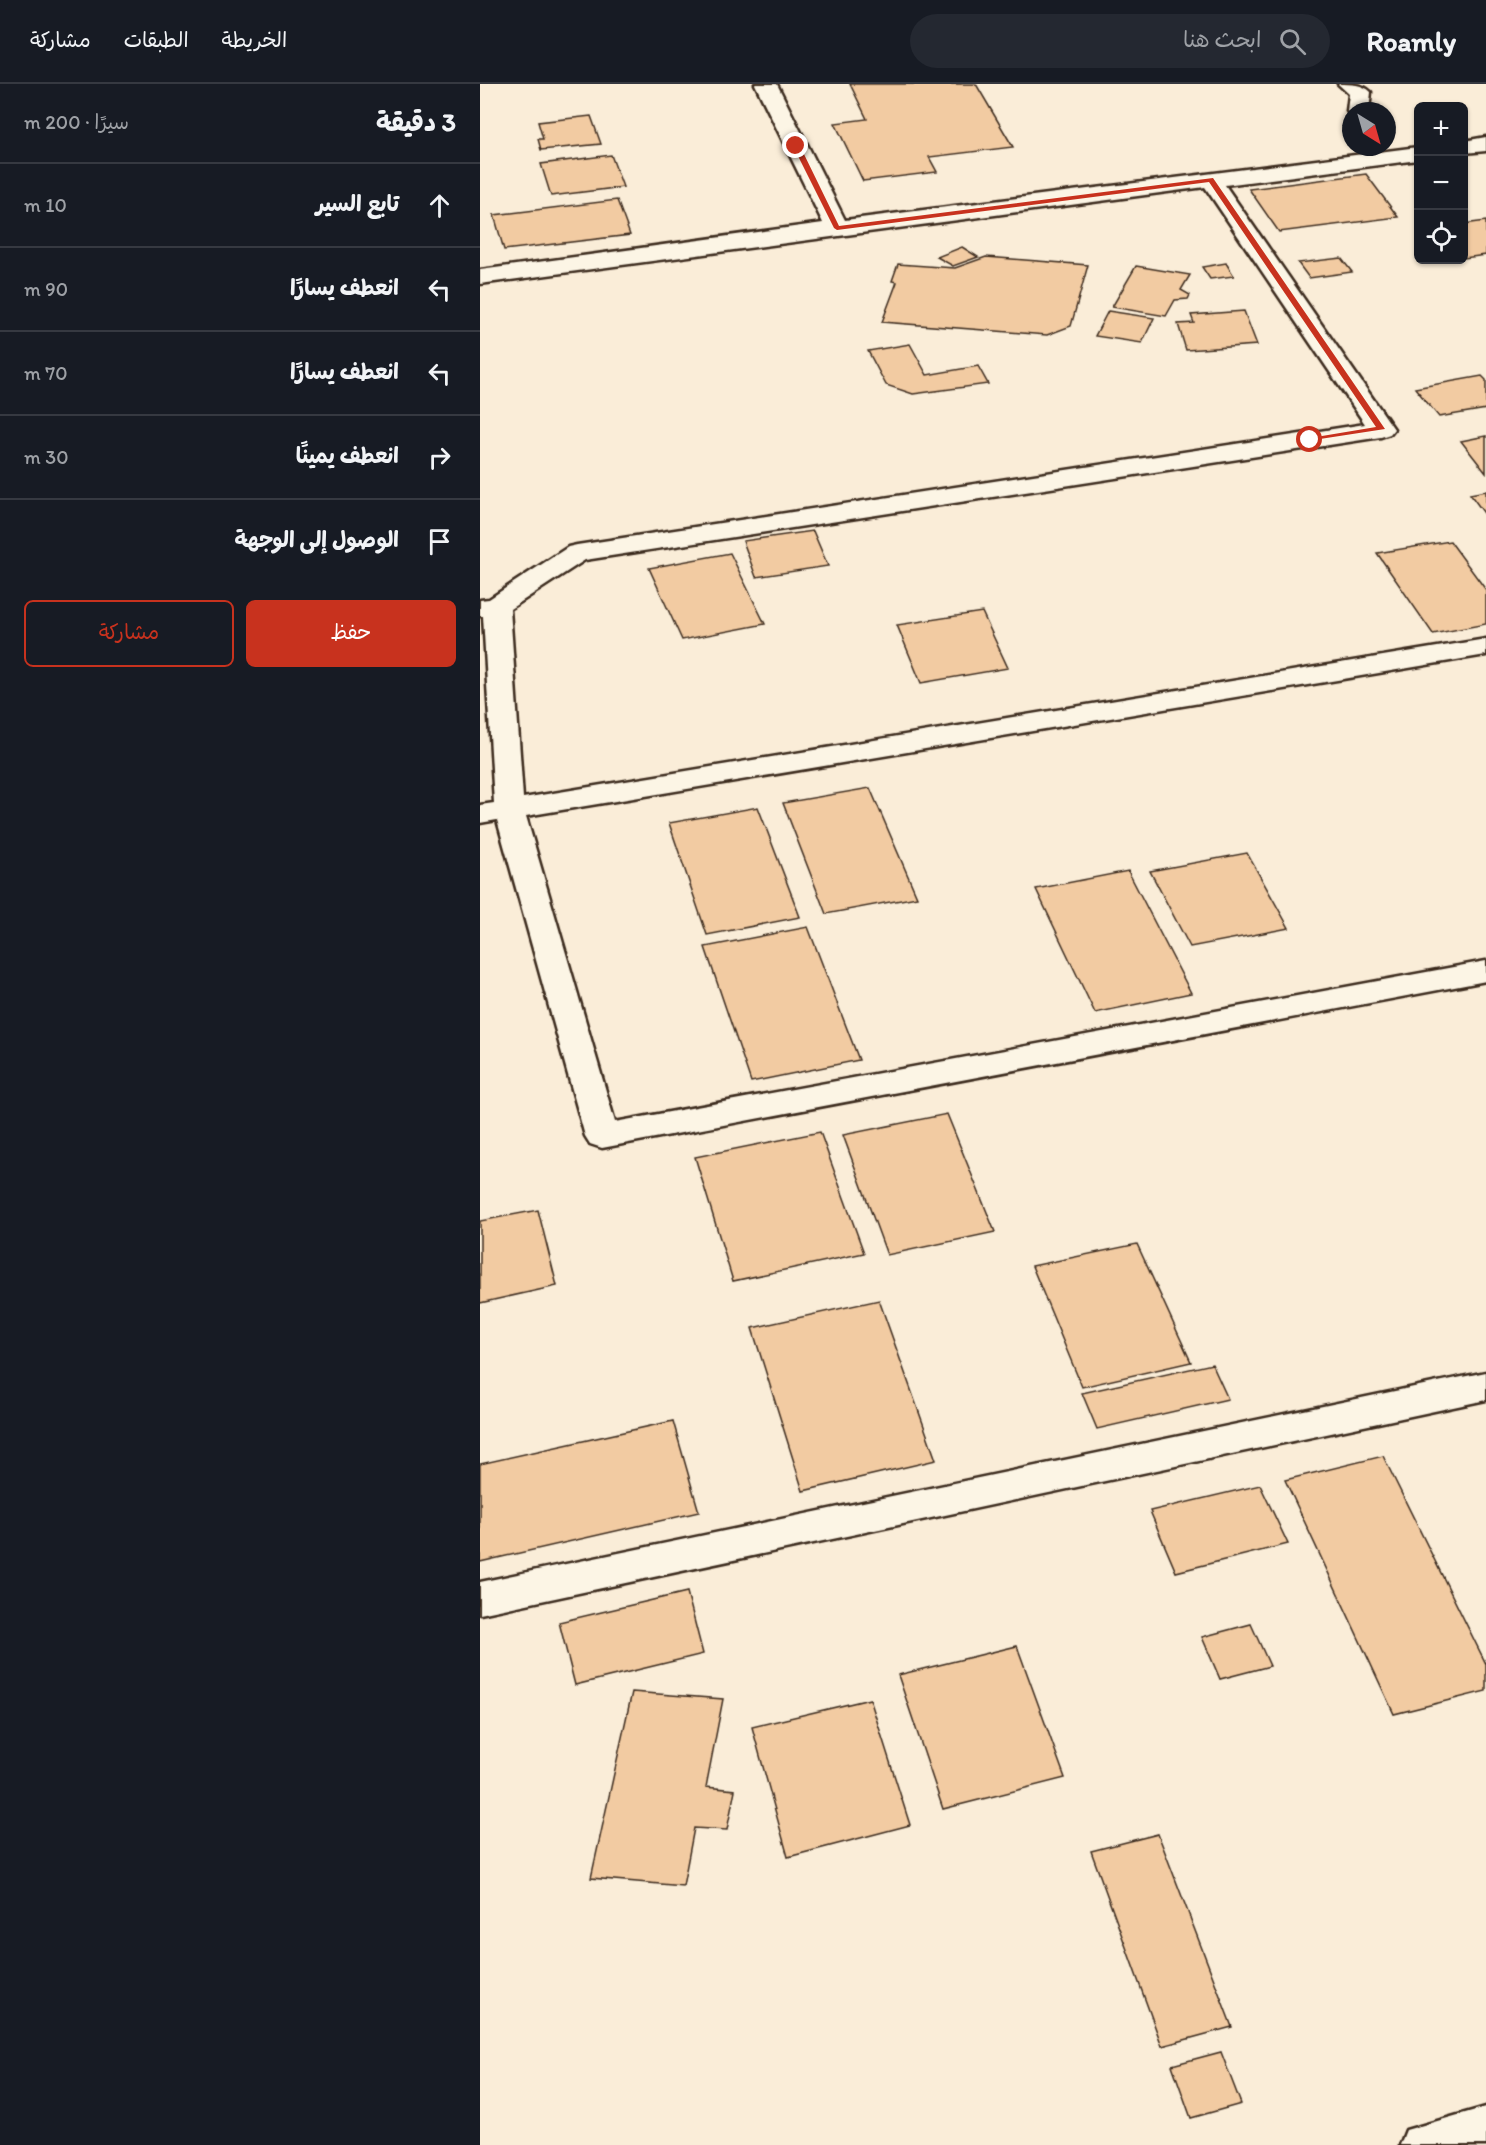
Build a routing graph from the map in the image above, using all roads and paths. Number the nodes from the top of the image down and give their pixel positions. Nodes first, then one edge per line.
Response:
1 (766, 84) edge
2 (1349, 84) edge
3 (1359, 102) edge
4 (1486, 144) edge
5 (1342, 146) edge
6 (1468, 146) edge
7 (1414, 154) edge
8 (1327, 164) junction
9 (1211, 180) junction
10 (837, 228) junction
11 (480, 275) edge
12 (488, 607) edge
13 (1486, 647) edge
14 (495, 811) edge
15 (1486, 970) edge
16 (1486, 1386) edge
17 (480, 1598) edge
18 (1486, 2128) edge
19 (1422, 2145) edge

1 - 10 street
2 - 3 street
4 - 6 street
5 - 8 street
7 - 8 street
8 - 9 street
9 - 10 street
9 - 12 street
10 - 11 street
12 - 14 street
13 - 14 street
14 - 15 street
16 - 17 street
18 - 19 street

